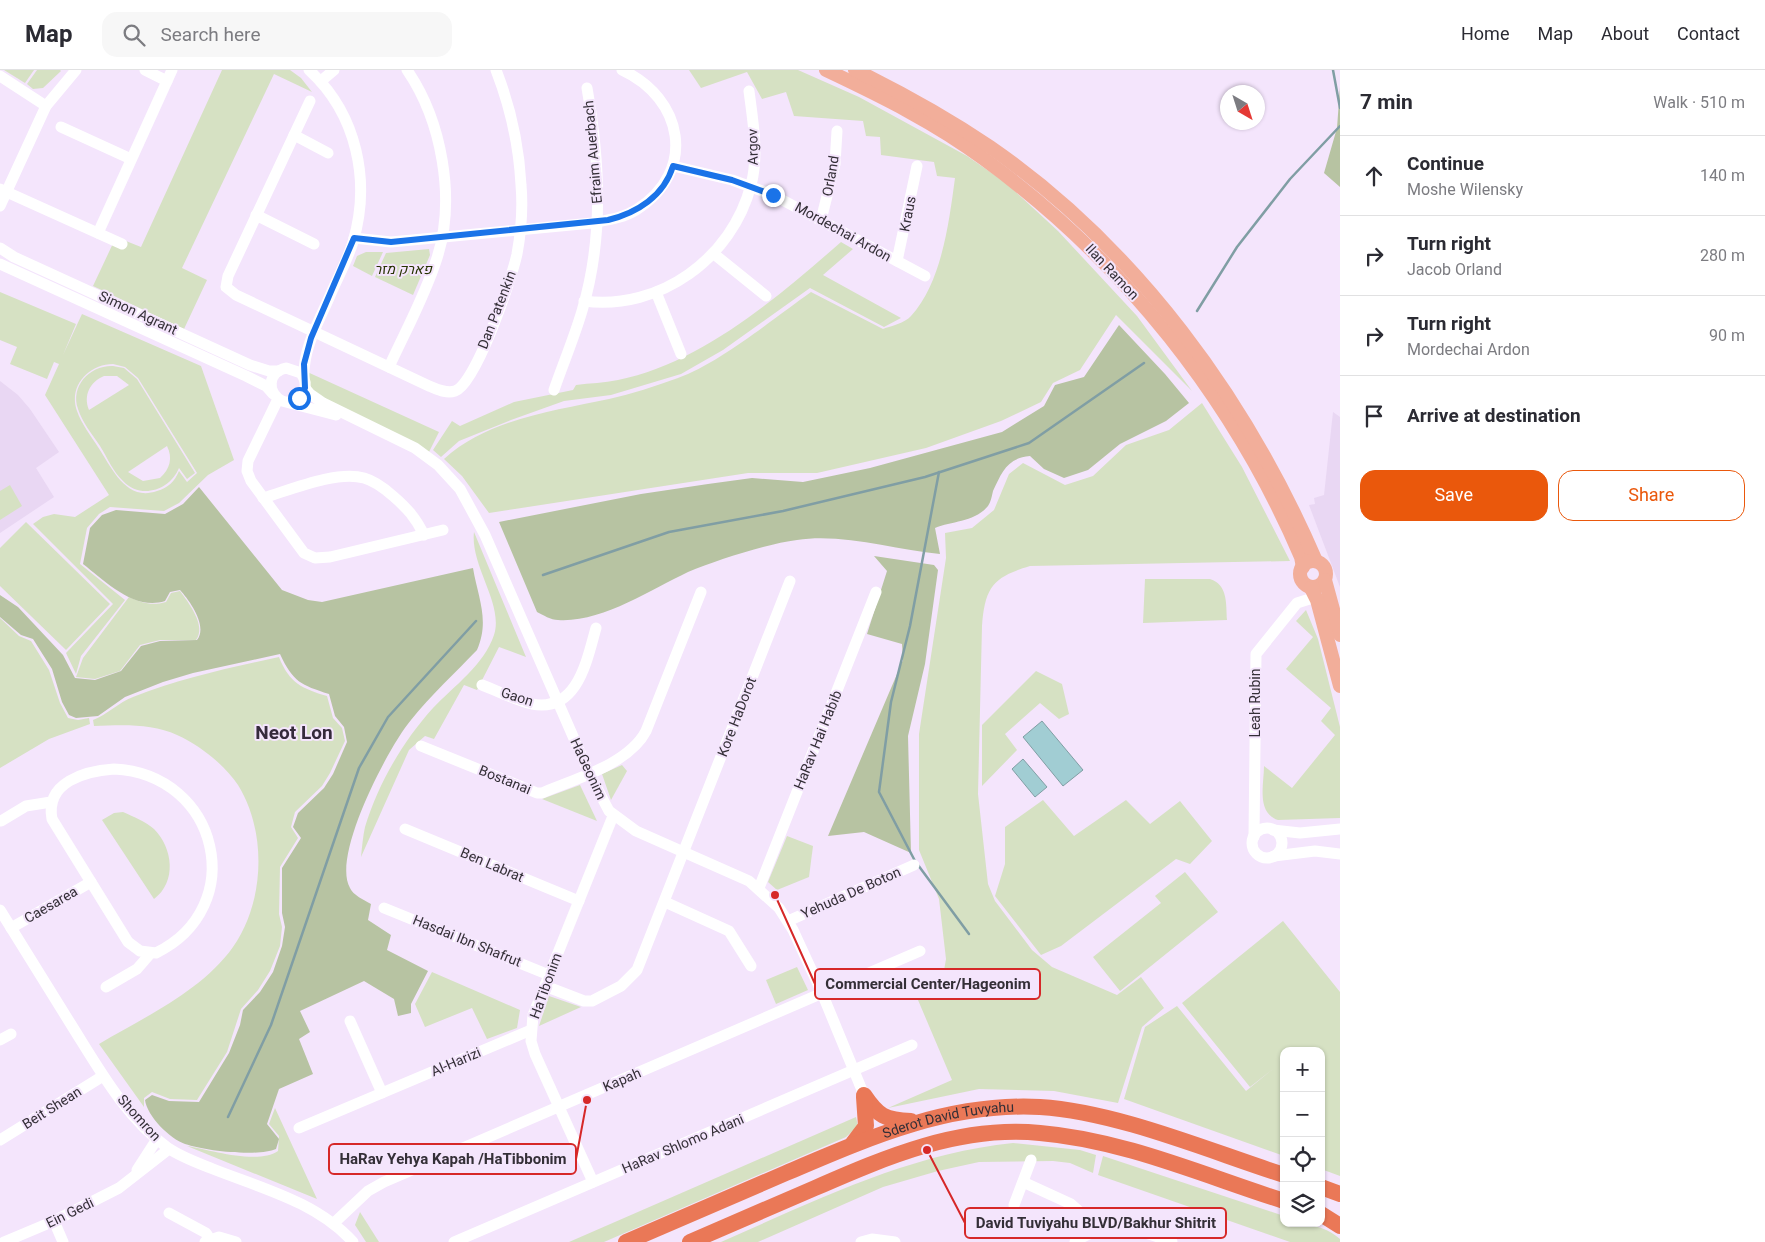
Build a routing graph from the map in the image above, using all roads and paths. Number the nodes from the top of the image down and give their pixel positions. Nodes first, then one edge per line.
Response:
1 (76, 70) edge
2 (145, 70) edge
3 (309, 70) edge
4 (334, 70) edge
5 (408, 70) edge
6 (496, 70) edge
7 (622, 70) edge
8 (826, 70) edge
9 (855, 70) edge
10 (170, 75) edge
11 (0, 76) edge
12 (321, 81) junction
13 (587, 88) dead end
14 (749, 91) dead end
15 (310, 101) dead end
16 (46, 106) junction
17 (61, 127) dead end
18 (837, 131) dead end
19 (294, 135) junction
20 (328, 153) dead end
21 (132, 159) junction
22 (673, 166) junction
23 (917, 166) dead end
24 (751, 186) junction
25 (1, 198) edge
26 (256, 215) junction
27 (821, 220) junction
28 (598, 222) junction
29 (520, 230) junction
30 (98, 233) junction
31 (442, 237) junction
32 (354, 238) junction
33 (122, 244) dead end
34 (314, 244) dead end
35 (0, 248) edge
36 (714, 254) junction
37 (897, 261) junction
38 (0, 264) edge
39 (925, 276) dead end
40 (656, 292) junction
41 (766, 296) dead end
42 (584, 301) junction
43 (313, 335) junction
44 (681, 354) dead end
45 (389, 367) junction
46 (282, 369) junction
47 (304, 382) junction
48 (554, 390) dead end
49 (280, 398) junction
50 (369, 425) junction
51 (263, 498) junction
52 (443, 530) dead end
53 (424, 535) junction
54 (1316, 561) junction
55 (1302, 567) junction
56 (1326, 580) junction
57 (790, 581) dead end
58 (701, 592) dead end
59 (876, 592) dead end
60 (1314, 592) junction
61 (596, 628) dead end
62 (1340, 635) edge
63 (482, 685) dead end
64 (1340, 686) edge
65 (557, 700) junction
66 (421, 746) dead end
67 (589, 773) junction
68 (51, 802) junction
69 (1255, 809) junction
70 (613, 816) junction
71 (1, 821) edge
72 (405, 829) dead end
73 (1272, 829) junction
74 (1340, 829) edge
75 (1254, 837) junction
76 (684, 854) junction
77 (1340, 854) edge
78 (1274, 856) junction
79 (914, 864) dead end
80 (91, 882) junction
81 (759, 888) junction
82 (578, 901) junction
83 (665, 902) junction
84 (384, 908) dead end
85 (0, 910) edge
86 (788, 921) junction
87 (12, 928) junction
88 (920, 951) dead end
89 (150, 954) junction
90 (751, 966) dead end
91 (547, 981) junction
92 (106, 987) dead end
93 (822, 993) junction
94 (350, 1021) dead end
95 (531, 1030) junction
96 (11, 1034) dead end
97 (0, 1040) edge
98 (912, 1045) dead end
99 (853, 1070) junction
100 (104, 1076) junction
101 (382, 1093) junction
102 (864, 1095) junction
103 (558, 1108) junction
104 (921, 1120) junction
105 (299, 1128) dead end
106 (157, 1139) junction
107 (0, 1140) edge
108 (848, 1147) junction
109 (169, 1149) junction
110 (1031, 1160) dead end
111 (1280, 1174) edge
112 (132, 1178) junction
113 (593, 1182) junction
114 (1023, 1182) junction
115 (1325, 1188) edge
116 (1340, 1194) edge
117 (1280, 1200) edge
118 (1014, 1205) dead end
119 (169, 1213) dead end
120 (1325, 1215) edge
121 (1325, 1217) edge
122 (1340, 1220) edge
123 (54, 1222) junction
124 (334, 1223) junction
125 (1340, 1226) edge
126 (1099, 1229) junction
127 (208, 1240) edge
128 (4, 1242) edge
129 (62, 1242) edge
130 (236, 1242) edge
131 (353, 1242) edge
132 (454, 1242) edge
133 (626, 1242) edge
134 (690, 1242) edge
135 (860, 1242) edge
136 (895, 1242) edge
137 (1075, 1242) edge
138 (1172, 1242) edge

1 - 16 street
2 - 10 street
3 - 12 street
4 - 12 street
5 - 31 street
6 - 29 street, Dan Patenkin
7 - 22 street
8 - 55 main road, Ilan Ramon
9 - 54 main road, Ilan Ramon
10 - 21 street
11 - 16 street
12 - 32 street
13 - 28 street, Efraim Auerbach
14 - 24 street, Argov
15 - 19 street
16 - 25 street
17 - 21 street
18 - 27 street, Orland
19 - 20 street
19 - 26 street
21 - 30 street
22 - 24 street, Mordechai Ardon
22 - 28 street
23 - 37 street, Kraus
24 - 27 street, Mordechai Ardon
24 - 36 street, Argov
25 - 30 street
26 - 34 street
26 - 43 street, Dan Patenkin
27 - 37 street, Mordechai Ardon
28 - 29 street
28 - 42 street, Efraim Auerbach
29 - 31 street
29 - 45 street, Dan Patenkin
30 - 33 street
31 - 32 street
31 - 45 street
32 - 43 street
35 - 46 street, Simon Agrant
36 - 40 street, Argov
36 - 41 street
37 - 39 street, Mordechai Ardon
38 - 49 street, Simon Agrant
40 - 42 street, Argov
40 - 44 street
42 - 48 street, Efraim Auerbach
43 - 45 street, Dan Patenkin
43 - 46 street
43 - 47 street
46 - 47 street
46 - 49 street
47 - 49 street
47 - 50 street, HaGeonim
49 - 50 street, HaGeonim
49 - 51 street
50 - 65 street, HaGeonim
51 - 53 street
51 - 53 street
52 - 53 street
54 - 55 main road
54 - 56 main road
55 - 60 main road
56 - 60 main road
56 - 62 main road
57 - 76 street, Kore HaDorot
58 - 67 street
59 - 81 street, HaRav Hai Habib
60 - 64 main road
60 - 69 street, Leah Rubin
61 - 65 street
63 - 65 street, Gaon
65 - 67 street, HaGeonim
66 - 67 street, Bostanai
67 - 70 street, HaGeonim
68 - 71 street
68 - 80 street, Caesarea
68 - 89 street
69 - 73 street
69 - 75 street, Leah Rubin
70 - 76 street, HaGeonim
70 - 82 street, HaTibonim
72 - 82 street, Ben Labrat
73 - 74 street
73 - 75 street
73 - 78 street
75 - 78 street
76 - 81 street, HaGeonim
76 - 83 street, Kore HaDorot
77 - 78 street
79 - 86 street, Yehuda De Boton
80 - 87 street, Caesarea
80 - 89 street, Caesarea
81 - 86 street, HaGeonim
82 - 91 street, HaTibonim
83 - 90 street
83 - 91 street, Hasdai Ibn Shafrut
84 - 91 street, Hasdai Ibn Shafrut
85 - 87 street, Shomron
86 - 93 street, HaGeonim
87 - 100 street, Shomron
88 - 93 street, Kapah
89 - 92 street
91 - 95 street, HaTibonim
93 - 99 street, HaGeonim
93 - 103 street, Kapah
94 - 101 street
95 - 101 street, Al-Harizi
95 - 103 street, HaTibonim
96 - 97 street
98 - 99 street, HaRav Shlomo Adani
99 - 102 street, HaGeonim
99 - 113 street, HaRav Shlomo Adani
100 - 106 street, Shomron
100 - 107 street, Beit Shean
101 - 105 street, Al-Harizi
102 - 104 highway
102 - 108 highway
103 - 113 street, HaTibonim
103 - 124 street, Kapah
104 - 108 highway, Sderot David Tuvyahu
104 - 111 highway, Sderot David Tuvyahu
106 - 109 street, Shomron
106 - 112 street, Ein Gedi
108 - 133 highway, Sderot David Tuvyahu
109 - 112 street, Ein Gedi
109 - 124 street, Shomron
110 - 114 street
112 - 123 street, Ein Gedi
113 - 132 street, HaRav Shlomo Adani
114 - 118 street
114 - 126 street
115 - 116 highway
117 - 134 highway, Sderot David Tuvyahu
119 - 127 street
120 - 122 highway
121 - 125 highway
123 - 128 street, Ein Gedi
123 - 129 street
124 - 131 street, Shomron
126 - 137 street
126 - 138 street
127 - 130 street
135 - 136 street

